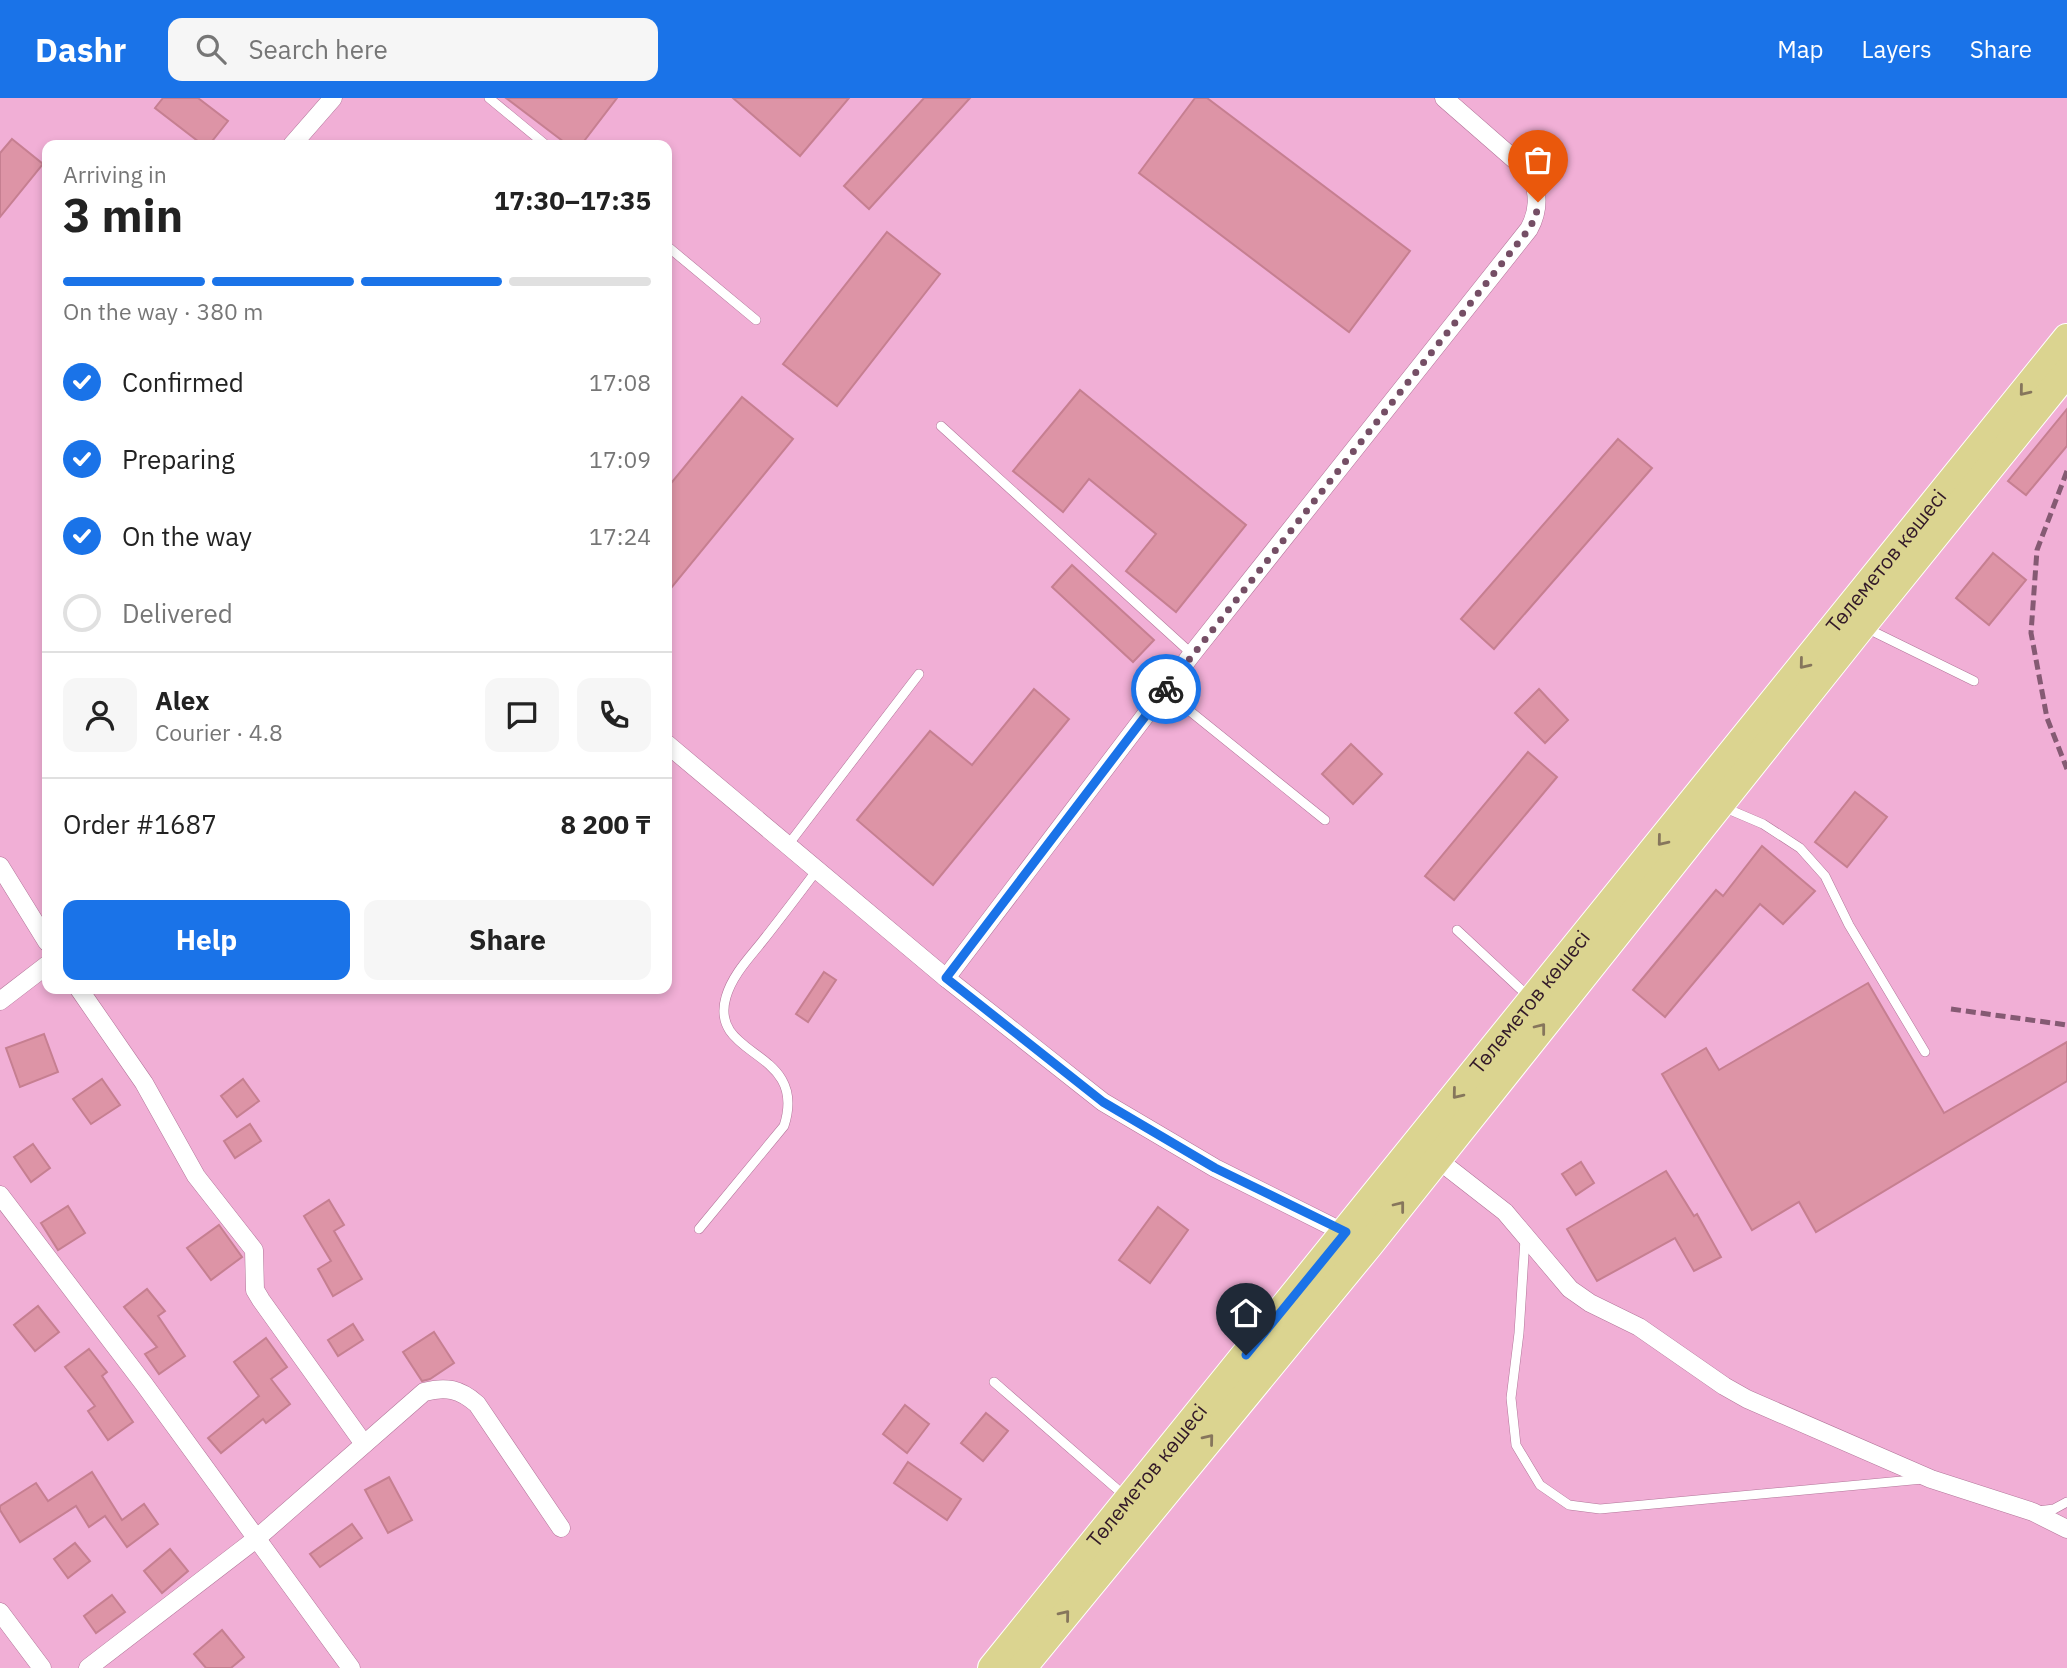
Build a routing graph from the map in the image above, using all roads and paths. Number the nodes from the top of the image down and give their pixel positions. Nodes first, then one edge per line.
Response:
1 (333, 98) edge
2 (489, 98) edge
3 (1444, 98) edge
4 (296, 140) edge
5 (540, 140) edge
6 (672, 250) edge
7 (756, 320) dead end
8 (2067, 338) edge
9 (2067, 372) edge
10 (941, 426) dead end
11 (1862, 626) junction
12 (1192, 654) junction
13 (919, 674) dead end
14 (1974, 681) dead end
15 (1164, 691) junction
16 (672, 748) edge
17 (1718, 805) junction
18 (1325, 820) dead end
19 (788, 845) junction
20 (0, 866) edge
21 (817, 870) junction
22 (1457, 930) dead end
23 (42, 934) edge
24 (42, 969) edge
25 (946, 978) junction
26 (82, 994) edge
27 (1533, 1000) junction
28 (0, 1001) edge
29 (1926, 1052) dead end
30 (1437, 1160) junction
31 (0, 1195) edge
32 (699, 1229) dead end
33 (1525, 1234) junction
34 (1357, 1239) junction
35 (994, 1382) dead end
36 (364, 1444) junction
37 (1931, 1479) junction
38 (1129, 1499) junction
39 (2067, 1502) edge
40 (2033, 1512) junction
41 (561, 1528) dead end
42 (2067, 1528) edge
43 (256, 1539) junction
44 (0, 1612) edge
45 (42, 1668) edge
46 (88, 1668) edge
47 (351, 1668) edge
48 (992, 1668) edge
49 (1022, 1668) edge

1 - 4 street
2 - 5 lane
3 - 12 street
6 - 7 lane
8 -> 27 main road, Төлеметов көшесі
9 - 11 main road, Төлеметов көшесі
10 - 12 lane
11 - 14 lane
11 - 17 main road, Төлеметов көшесі
12 - 15 street
13 - 19 lane
15 - 18 lane
15 - 25 street
16 - 19 street
17 - 29 lane
30 -> 17 main road, Төлеметов көшесі
19 - 21 street
20 - 23 street
21 - 25 street
21 - 32 lane
22 - 27 lane
24 - 28 street
25 - 34 street
26 - 36 street
27 -> 34 main road, Төлеметов көшесі
30 - 33 street
34 -> 30 main road, Төлеметов көшесі
31 - 43 street
33 - 37 street
33 - 37 lane
34 - 38 main road, Төлеметов көшесі
49 -> 34 main road, Төлеметов көшесі
35 - 38 lane
36 - 41 street
36 - 43 street
37 - 40 street
38 - 48 main road, Төлеметов көшесі
39 - 40 lane
40 - 42 street
43 - 46 street
43 - 47 street
44 - 45 street

